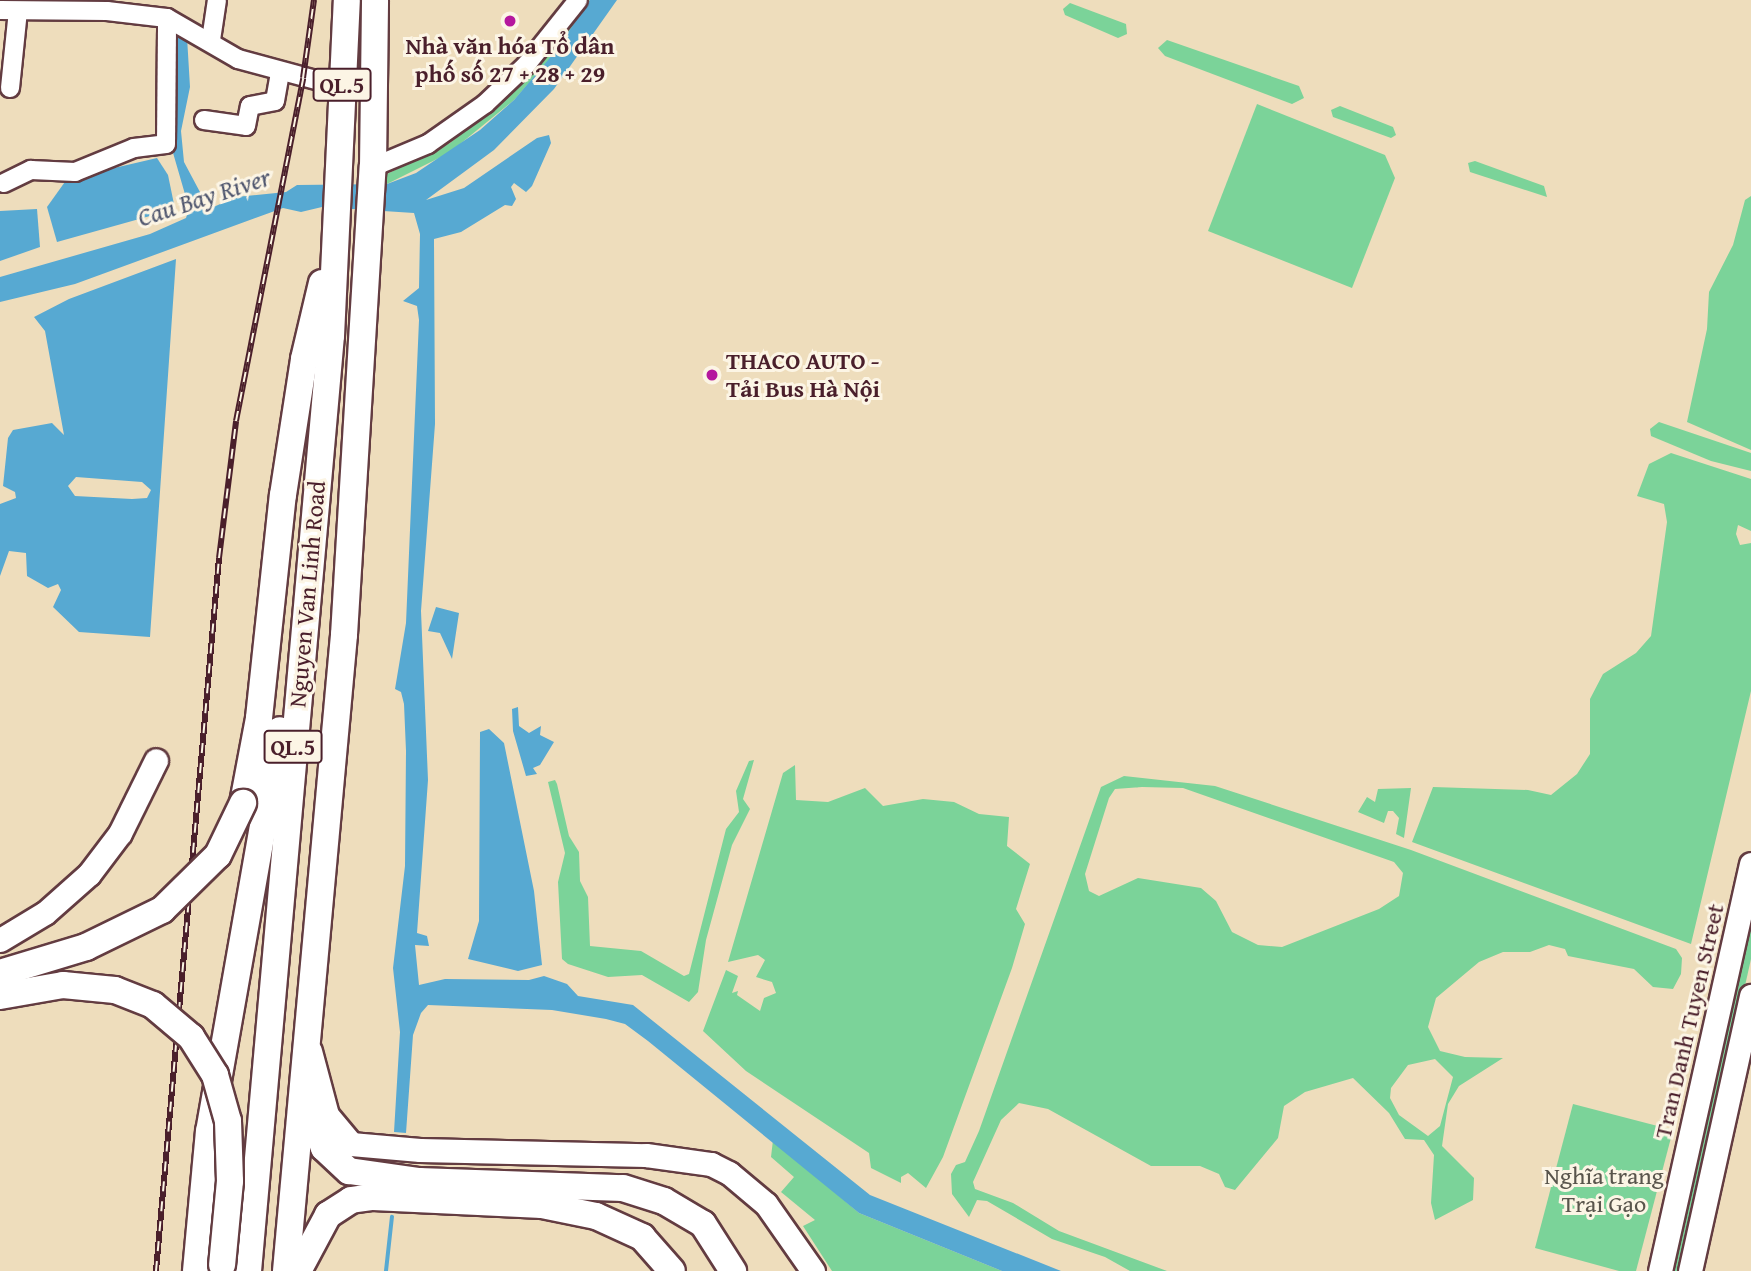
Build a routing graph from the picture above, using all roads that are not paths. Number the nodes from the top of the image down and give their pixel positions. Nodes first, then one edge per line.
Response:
1 (217, 0) edge
2 (347, 0) edge
3 (375, 0) edge
4 (579, 0) edge
5 (9, 11) edge
6 (167, 18) junction
7 (211, 40) junction
8 (280, 72) junction
9 (342, 87) junction
10 (10, 88) dead end
11 (204, 120) dead end
12 (372, 168) junction
13 (4, 183) dead end
14 (336, 224) junction
15 (305, 608) junction
16 (156, 760) dead end
17 (1751, 864) edge
18 (0, 940) edge
19 (0, 973) edge
20 (0, 996) edge
21 (1751, 996) edge
22 (307, 1037) junction
23 (303, 1084) junction
24 (420, 1150) junction
25 (419, 1181) junction
26 (222, 1268) edge
27 (196, 1271) edge
28 (248, 1271) edge
29 (286, 1271) edge
30 (298, 1271) edge
31 (672, 1271) edge
32 (733, 1271) edge
33 (813, 1271) edge
34 (1660, 1271) edge
35 (1690, 1271) edge

1 - 7 street
2 - 9 highway, Nguyen Van Linh Road / QL.5
3 - 12 highway, Nguyen Van Linh Road / QL.5
4 - 12 street
5 - 6 street
5 - 10 street
6 - 7 street
6 - 13 street
7 - 8 street
8 - 9 street
8 - 11 street
9 - 14 highway, Nguyen Van Linh Road / QL.5
12 - 22 highway, Nguyen Van Linh Road / QL.5
14 - 15 highway, Nguyen Van Linh Road / QL.5
14 - 19 highway, bridge
15 - 27 highway
15 - 28 highway, Nguyen Van Linh Road / QL.5
16 - 18 main road
17 - 34 main road, Tran Danh Tuyen Street
20 - 26 highway, bridge
21 - 35 main road
22 - 23 highway, Nguyen Van Linh Road / QL.5
22 - 24 main road
23 - 25 highway
23 - 29 highway, Nguyen Van Linh Road / QL.5
24 - 25 main road
24 - 33 main road
25 - 32 highway
30 - 31 highway

